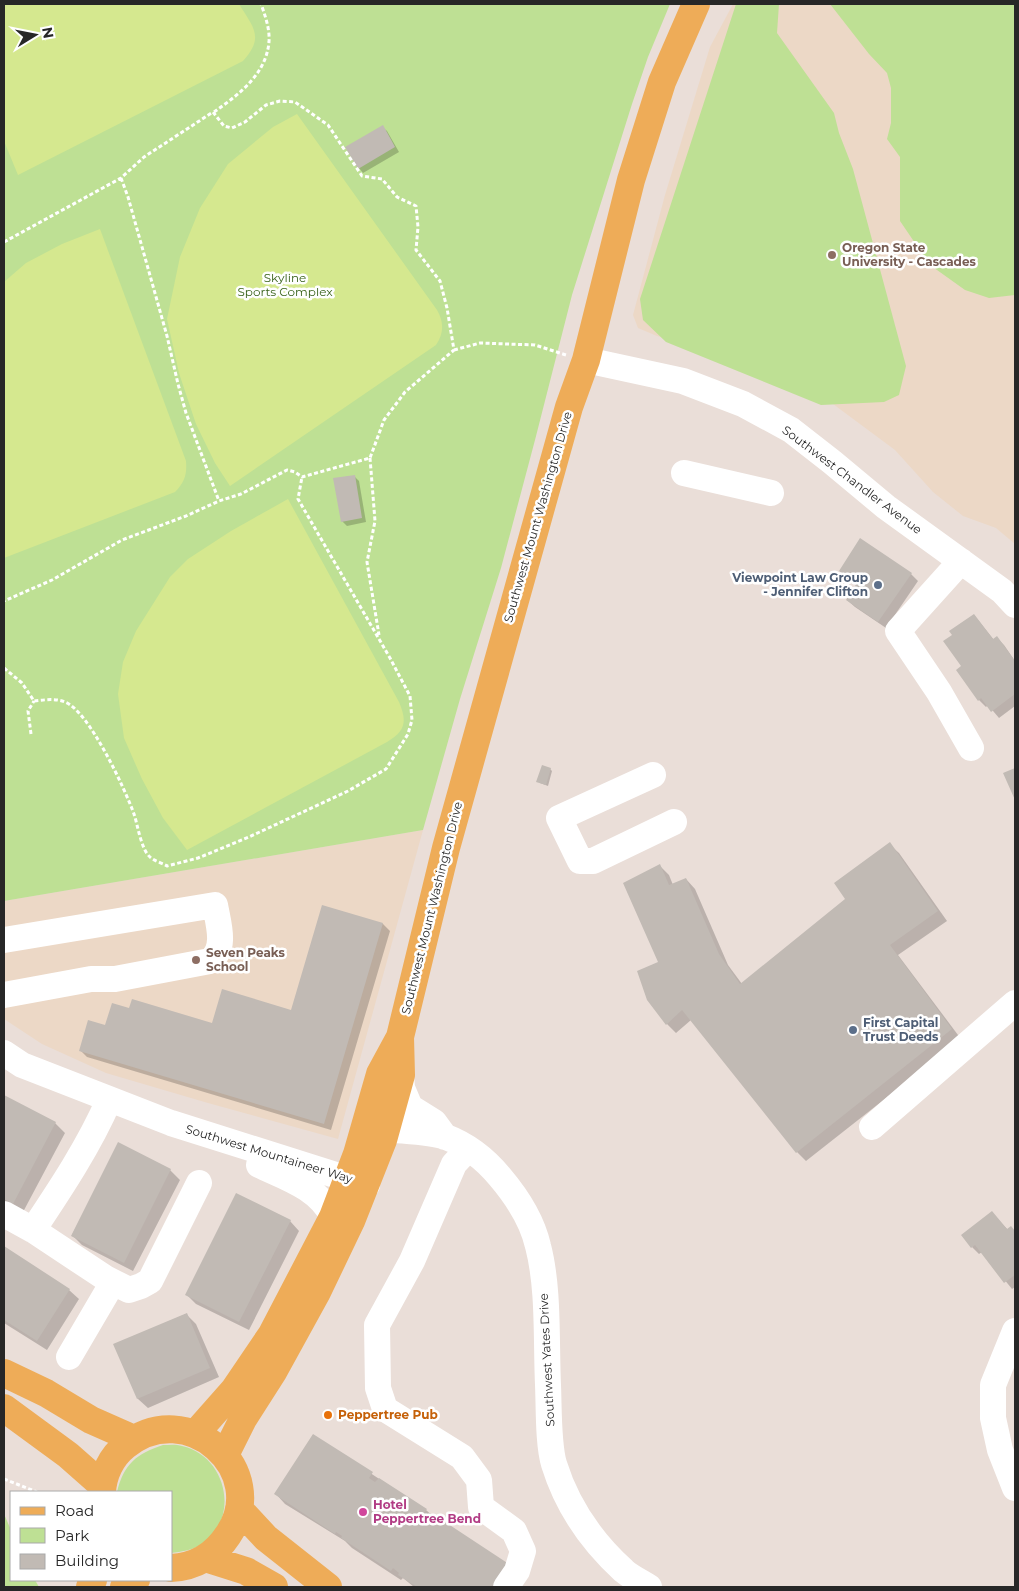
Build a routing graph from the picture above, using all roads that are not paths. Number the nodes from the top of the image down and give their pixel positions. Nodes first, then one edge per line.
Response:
1 (696, 4) edge
2 (586, 360) junction
3 (684, 473) dead end
4 (771, 493) dead end
5 (961, 561) junction
6 (1015, 606) edge
7 (971, 748) dead end
8 (653, 774) dead end
9 (674, 822) dead end
10 (4, 940) edge
11 (4, 995) edge
12 (1015, 1003) edge
13 (400, 1037) junction
14 (4, 1053) edge
15 (401, 1075) junction
16 (109, 1100) junction
17 (170, 1123) junction
18 (872, 1127) dead end
19 (386, 1129) junction
20 (445, 1137) junction
21 (468, 1149) junction
22 (357, 1181) junction
23 (199, 1183) dead end
24 (4, 1214) edge
25 (333, 1217) junction
26 (33, 1230) junction
27 (113, 1282) junction
28 (1015, 1331) edge
29 (69, 1357) dead end
30 (4, 1373) edge
31 (4, 1408) edge
32 (196, 1433) junction
33 (134, 1439) junction
34 (225, 1455) junction
35 (1015, 1488) edge
36 (102, 1489) edge
37 (239, 1509) junction
38 (206, 1558) junction
39 (172, 1568) edge
40 (274, 1587) edge
41 (328, 1587) edge
42 (506, 1587) edge
43 (649, 1587) edge

1 - 2 main road, Southwest Mount Washington Drive
2 - 5 street, Southwest Chandler Avenue
2 - 13 main road, Southwest Mount Washington Drive
3 - 4 street
5 - 6 street, Southwest Chandler Avenue
5 - 7 street
8 - 9 street
10 - 11 street
12 - 18 street
13 - 15 main road, Southwest Mount Washington Drive
13 - 22 main road, Southwest Mount Washington Drive
14 - 16 street, Southwest Mountaineer Way
15 - 19 main road, Southwest Mount Washington Drive
15 - 20 street, Southwest Yates Drive
16 - 17 street, Southwest Mountaineer Way
16 - 26 street
17 - 22 street, Southwest Mountaineer Way
17 - 25 street, Southwest Mountaineer Way
19 - 20 street, Southwest Yates Drive
19 - 22 main road, Southwest Mount Washington Drive
20 - 21 street, Southwest Yates Drive
21 - 42 street
21 - 43 street, Southwest Yates Drive
22 - 25 main road, Southwest Mount Washington Drive
22 - 34 main road, Southwest Mount Washington Drive
23 - 27 street
24 - 26 street
25 - 32 main road, Southwest Mount Washington Drive
26 - 27 street
27 - 29 street
28 - 35 street
30 - 33 main road
31 - 36 main road
32 - 33 main road
32 - 34 main road
33 - 36 main road
34 - 37 main road
37 - 38 main road
37 - 41 main road
38 - 39 main road
38 - 40 main road

